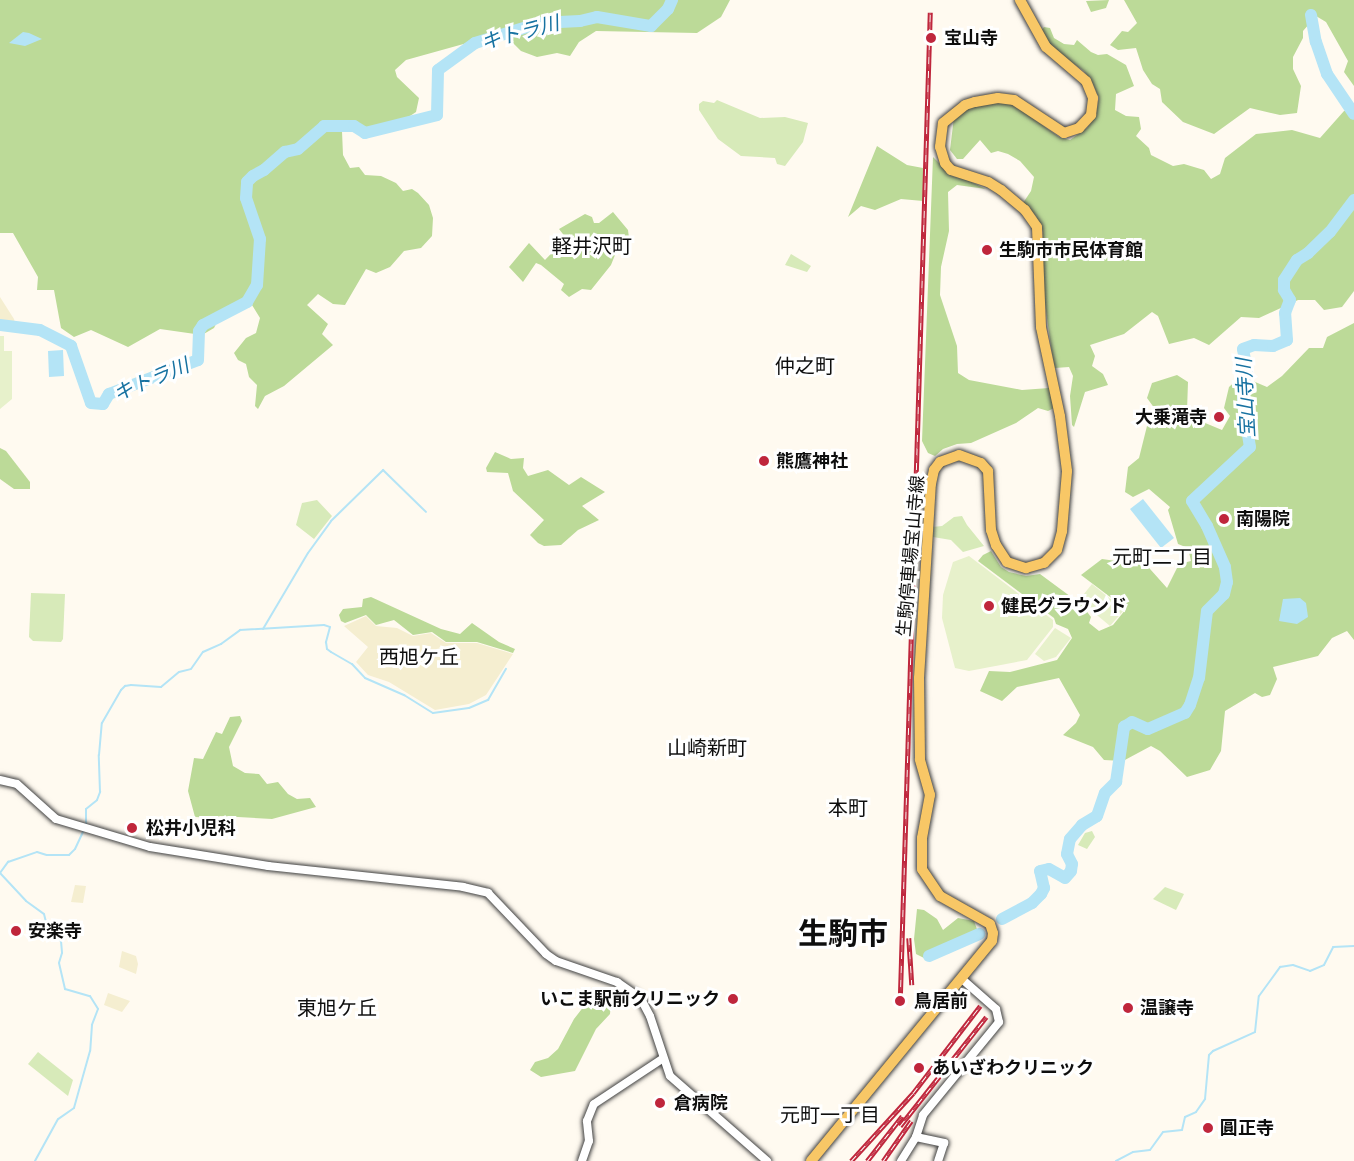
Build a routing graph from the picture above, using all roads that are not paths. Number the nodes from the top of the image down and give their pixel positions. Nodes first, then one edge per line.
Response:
1 (1020, 0) edge
2 (0, 780) edge
3 (962, 979) junction
4 (662, 1059) junction
5 (916, 1137) junction
6 (582, 1161) edge
7 (767, 1161) edge
8 (811, 1161) edge
9 (901, 1161) edge
10 (938, 1161) edge

1 - 3 main road, 生駒停車場宝山寺線
2 - 4 street
3 - 5 street
3 - 8 main road, 生駒停車場宝山寺線
4 - 6 street
4 - 7 street
5 - 9 street
5 - 10 street

